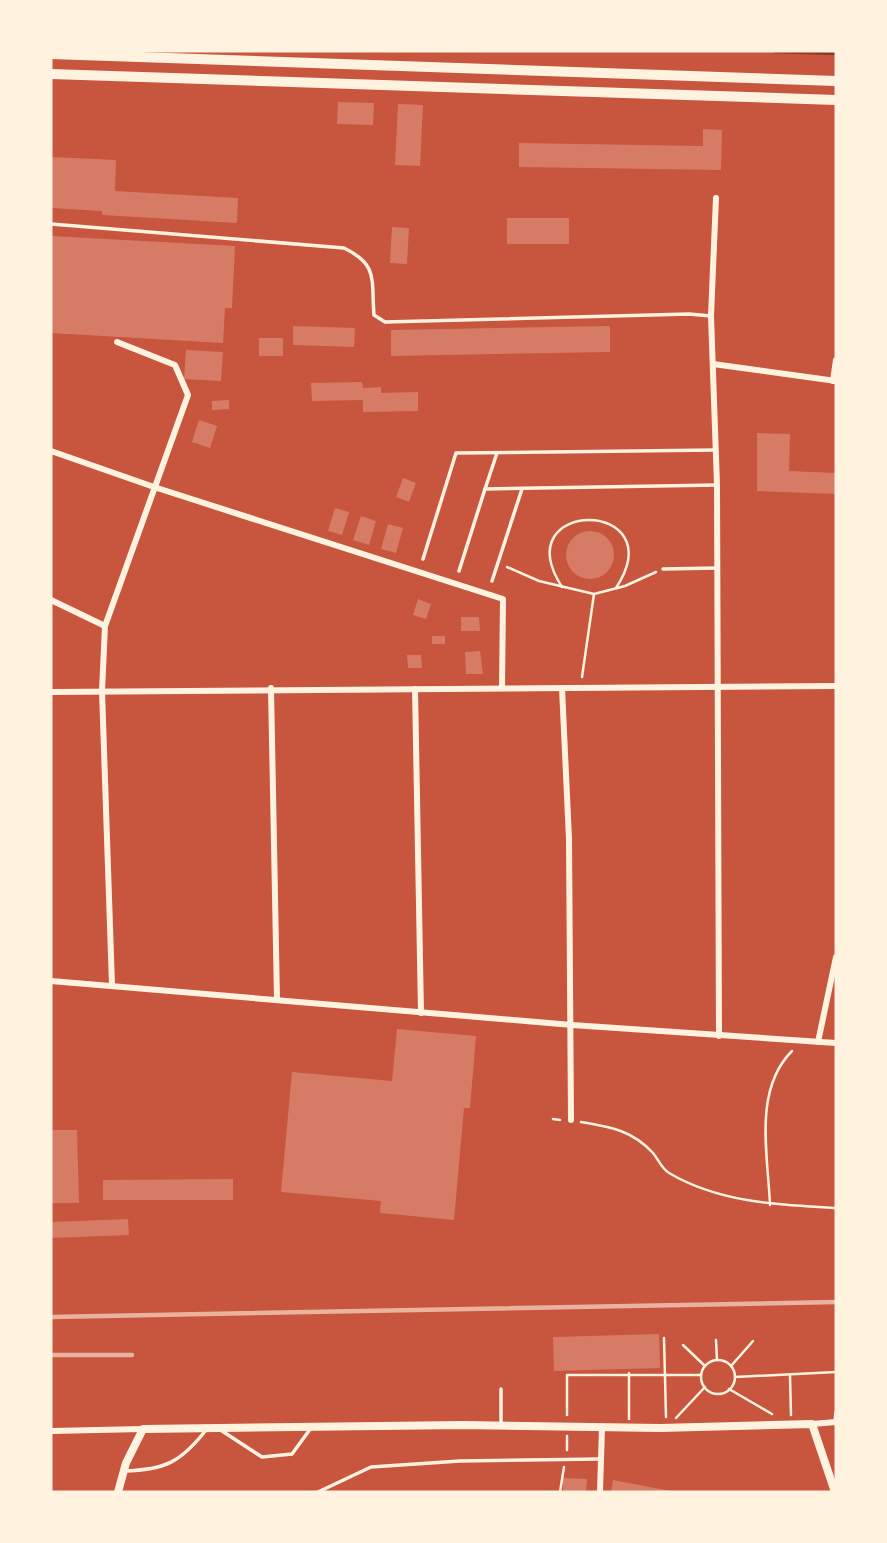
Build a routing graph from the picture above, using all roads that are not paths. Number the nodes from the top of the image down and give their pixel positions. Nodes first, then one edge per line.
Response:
1 (51, 54) edge
2 (51, 74) edge
3 (836, 81) edge
4 (836, 100) edge
5 (716, 198) dead end
6 (51, 224) edge
7 (711, 316) junction
8 (117, 342) dead end
9 (836, 360) edge
10 (713, 364) junction
11 (834, 381) edge
12 (716, 450) junction
13 (51, 451) edge
14 (497, 453) junction
15 (717, 485) junction
16 (154, 487) junction
17 (485, 489) junction
18 (522, 489) junction
19 (423, 559) dead end
20 (717, 568) junction
21 (663, 569) road end
22 (458, 571) dead end
23 (492, 581) dead end
24 (51, 600) edge
25 (105, 626) junction
26 (716, 686) junction
27 (836, 686) edge
28 (271, 688) junction
29 (502, 688) junction
30 (562, 688) junction
31 (415, 689) junction
32 (102, 691) junction
33 (51, 692) edge
34 (836, 957) edge
35 (51, 981) edge
36 (112, 985) junction
37 (277, 999) junction
38 (421, 1013) junction
39 (572, 1026) junction
40 (719, 1036) junction
41 (818, 1042) junction
42 (836, 1043) edge
43 (571, 1120) road end
44 (501, 1389) dead end
45 (836, 1412) edge
46 (836, 1422) edge
47 (812, 1424) junction
48 (500, 1425) junction
49 (313, 1427) junction
50 (601, 1427) junction
51 (212, 1428) junction
52 (143, 1429) junction
53 (51, 1431) edge
54 (601, 1459) junction
55 (124, 1471) junction
56 (118, 1492) edge
57 (318, 1492) edge
58 (600, 1492) edge
59 (835, 1492) edge

1 - 3 highway
2 - 4 highway
5 - 7 street
6 - 7 lane
7 - 10 street
8 - 16 street
9 - 11 street
10 - 11 street
10 - 12 street
12 - 14 lane
12 - 15 street
13 - 16 street
14 - 17 lane
14 - 19 lane
15 - 18 lane
15 - 20 street
16 - 25 street
16 - 29 street
17 - 18 lane
17 - 22 lane
18 - 23 lane
20 - 21 lane
20 - 26 street
24 - 25 street
25 - 32 street
26 - 27 street
26 - 30 street
26 - 40 street
28 - 31 street
28 - 32 street
28 - 37 street
29 - 30 street
29 - 31 street
30 - 39 street
31 - 38 street
32 - 33 street
32 - 36 street
34 - 41 street
35 - 36 street
36 - 37 street
37 - 38 street
38 - 39 street
39 - 40 street
39 - 43 street
40 - 41 street
41 - 42 street
44 - 48 lane
45 - 46 lane
46 - 47 street
47 - 50 street
47 - 59 street
48 - 49 street
48 - 50 street
49 - 51 street
49 - 51 lane
50 - 54 street
51 - 52 street
51 - 55 lane
52 - 53 street
52 - 55 street
54 - 57 lane
54 - 58 street
55 - 56 street

